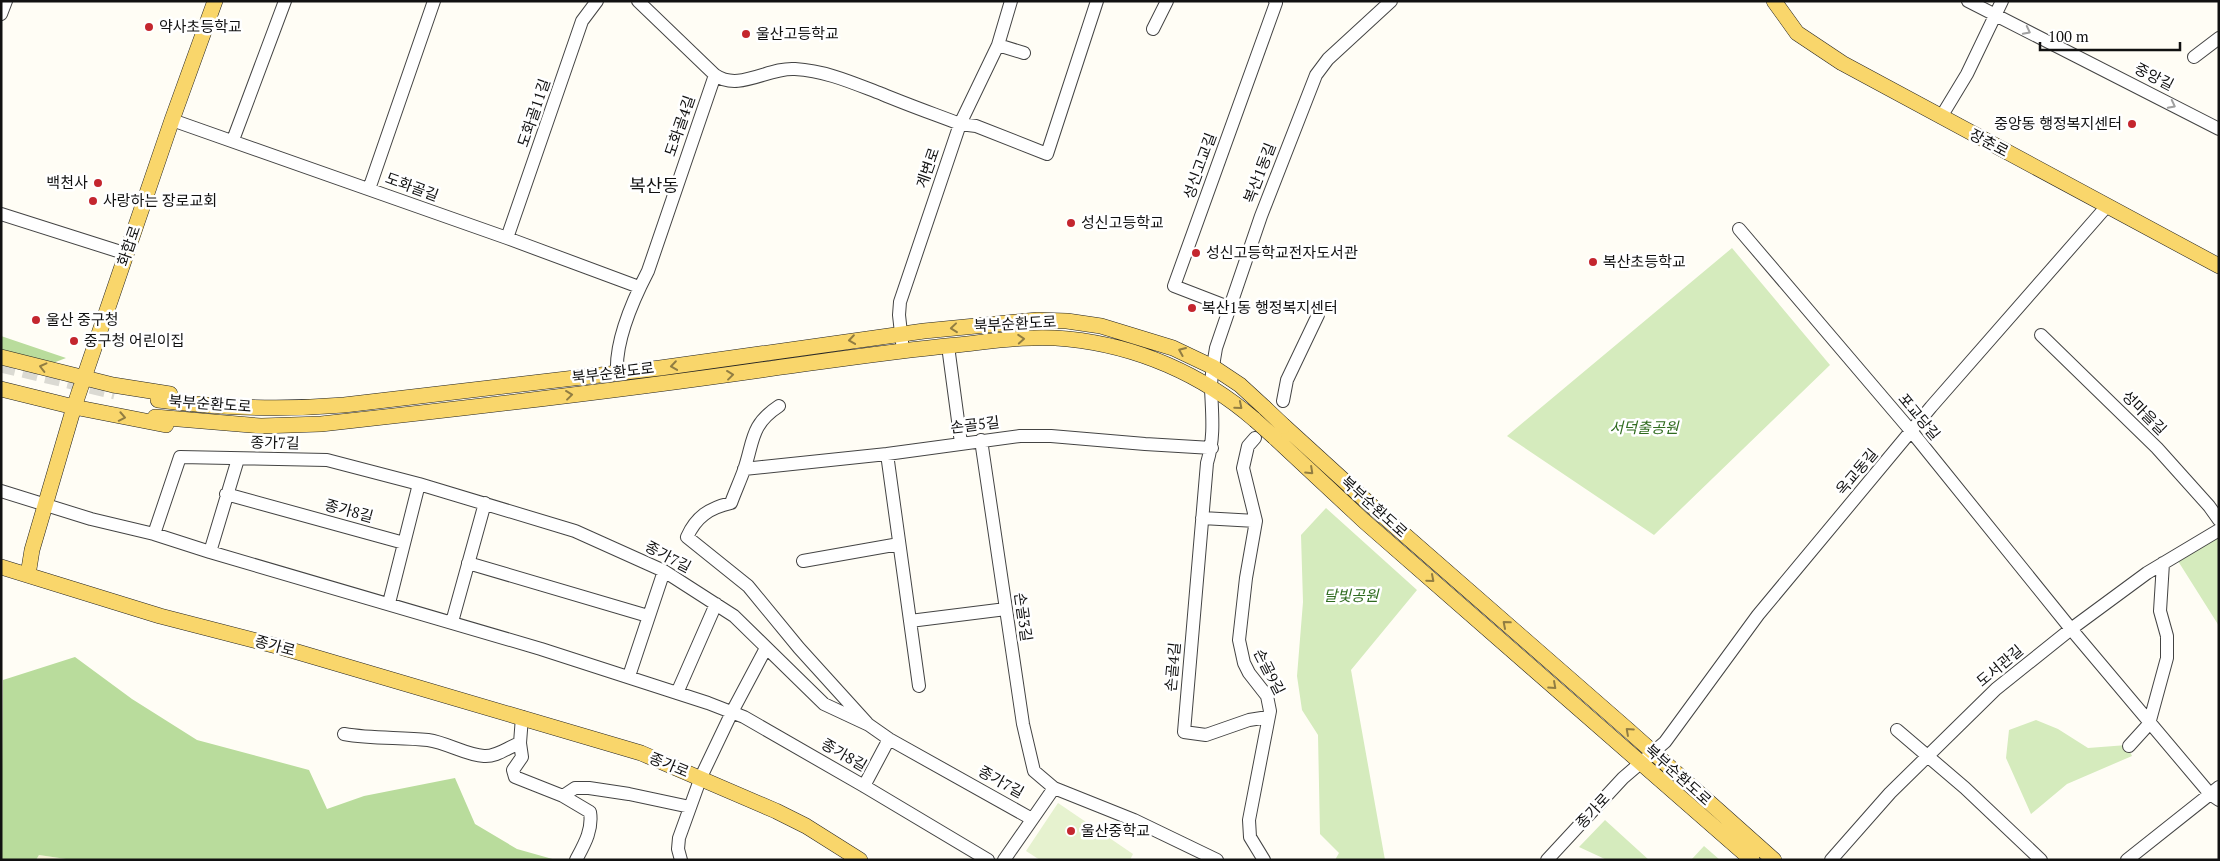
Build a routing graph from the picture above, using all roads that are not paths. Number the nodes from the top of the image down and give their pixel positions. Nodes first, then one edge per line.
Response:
1 (6, 1) edge
2 (215, 1) edge
3 (285, 1) edge
4 (434, 1) edge
5 (597, 1) edge
6 (638, 1) edge
7 (1011, 1) edge
8 (1097, 1) edge
9 (1168, 1) edge
10 (1275, 1) edge
11 (1391, 1) edge
12 (1774, 1) edge
13 (1968, 1) edge
14 (2002, 1) edge
15 (1, 14) edge
16 (1996, 15) junction
17 (1153, 29) dead end
18 (2219, 38) edge
19 (998, 45) junction
20 (1024, 53) dead end
21 (2194, 57) dead end
22 (715, 75) junction
23 (1941, 117) junction
24 (172, 120) junction
25 (960, 124) junction
26 (2219, 129) edge
27 (233, 140) junction
28 (369, 189) junction
29 (2107, 206) junction
30 (1, 214) edge
31 (1739, 229) dead end
32 (507, 238) junction
33 (127, 254) junction
34 (2219, 266) edge
35 (639, 288) junction
36 (1231, 308) junction
37 (1318, 315) dead end
38 (901, 334) junction
39 (2041, 335) dead end
40 (948, 346) junction
41 (903, 351) junction
42 (1, 357) edge
43 (1213, 367) junction
44 (617, 373) junction
45 (85, 378) junction
46 (544, 382) junction
47 (1211, 386) junction
48 (1, 389) edge
49 (547, 397) junction
50 (158, 400) dead end
51 (1283, 401) dead end
52 (779, 406) dead end
53 (74, 407) junction
54 (155, 417) dead end
55 (1912, 432) junction
56 (1254, 438) dead end
57 (981, 440) junction
58 (961, 443) junction
59 (1212, 448) junction
60 (887, 454) junction
61 (238, 459) junction
62 (744, 469) junction
63 (419, 484) junction
64 (1, 491) edge
65 (226, 494) junction
66 (485, 503) junction
67 (46, 505) junction
68 (1202, 518) junction
69 (2219, 520) edge
70 (1256, 521) junction
71 (2219, 530) edge
72 (154, 534) junction
73 (404, 543) junction
74 (899, 544) junction
75 (210, 552) junction
76 (802, 561) dead end
77 (468, 563) junction
78 (2163, 563) junction
79 (1, 567) edge
80 (664, 571) junction
81 (28, 575) junction
82 (389, 603) junction
83 (716, 604) junction
84 (1006, 609) junction
85 (648, 616) junction
86 (910, 621) junction
87 (452, 622) junction
88 (2071, 629) junction
89 (766, 648) junction
90 (629, 676) junction
91 (919, 686) dead end
92 (677, 693) junction
93 (732, 712) junction
94 (522, 717) junction
95 (1268, 717) junction
96 (2150, 724) junction
97 (869, 725) junction
98 (1897, 730) dead end
99 (344, 734) dead end
100 (889, 739) junction
101 (520, 743) junction
102 (2129, 746) dead end
103 (1654, 753) junction
104 (1928, 757) junction
105 (1640, 763) junction
106 (700, 778) junction
107 (864, 786) junction
108 (1691, 787) junction
109 (1054, 788) junction
110 (2216, 794) edge
111 (563, 796) junction
112 (1680, 799) junction
113 (690, 807) junction
114 (1032, 818) junction
115 (576, 860) edge
116 (681, 860) edge
117 (860, 860) edge
118 (988, 860) edge
119 (1004, 860) edge
120 (1217, 860) edge
121 (1264, 860) edge
122 (1547, 860) edge
123 (1742, 860) edge
124 (1752, 860) edge
125 (1774, 860) edge
126 (1786, 860) edge
127 (1831, 860) edge
128 (2041, 860) edge
129 (2127, 860) edge

1 - 15 street
2 - 24 main road, 화합로
3 - 27 street
4 - 28 street
5 - 32 street, 도화골11길
6 - 22 street
7 - 19 street, 계변로
8 - 25 street
9 - 17 street
10 - 36 street, 성신고교길
11 - 36 street, 복산1동길
12 - 23 main road, 장춘로
13 - 16 street, 중앙길
14 - 16 street
16 - 23 street
16 -> 26 street, 중앙길
18 - 21 street
19 - 20 street
19 - 25 street, 계변로
22 - 25 street
22 - 35 street, 도화골4길
23 - 29 main road, 장춘로
24 - 27 street, 도화골길
24 - 33 main road, 화합로
25 - 38 street, 계변로
27 - 28 street, 도화골길
28 - 32 street, 도화골길
29 - 34 main road, 장춘로
29 - 55 street, 옥교동길
30 - 33 street
31 - 55 street, 포교당길
32 - 35 street, 도화골길
33 - 45 main road, 화합로
35 - 44 street, 도화골4길
36 - 43 street, 복산1동길
37 - 51 street
38 - 41 street, 계변로
43 -> 38 main road, 북부순환도로
38 -> 44 main road, 북부순환도로
39 - 69 street, 성마을길
40 - 41 main road, 북부순환도로
40 -> 47 main road, 북부순환도로
40 - 58 street
49 -> 41 main road, 북부순환도로
45 -> 42 main road
43 - 47 street, 복산1동길
103 -> 43 main road, 북부순환도로, bridge
44 - 46 main road, 북부순환도로
45 - 46 main road
45 - 53 main road, 화합로
46 - 50 main road, 북부순환도로
47 - 59 street, 손골4길
47 -> 105 main road, 북부순환도로, bridge
48 - 53 main road
53 -> 49 main road
49 - 54 main road, 북부순환도로
52 - 62 street
53 - 67 main road
55 - 88 street, 포교당길
55 - 103 street, 옥교동길
56 - 70 street, 손골9길
57 - 58 street, 손골5길
57 - 59 street, 손골5길
57 - 84 street, 손골3길
58 - 60 street, 손골5길
59 - 68 street, 손골4길
60 - 62 street, 손골5길
60 - 74 street
61 - 63 street, 종가7길
61 - 65 street
61 - 72 street, 종가7길
62 - 97 street
63 - 66 street, 종가7길
63 - 73 street
64 - 67 street, 종가8길
65 - 73 street, 종가8길
65 - 75 street
66 - 77 street
66 - 80 street, 종가7길
67 - 72 street, 종가8길
67 - 81 main road
68 - 70 street
68 - 95 street, 손골4길
70 - 95 street, 손골9길
71 - 78 street, 도서관길
72 - 75 street, 종가8길
73 - 82 street
74 - 76 street
74 - 86 street
75 - 82 street, 종가8길
77 - 85 street
77 - 87 street
78 - 88 street, 도서관길
78 - 96 street
79 - 81 main road, 종가로
80 - 83 street, 종가7길
80 - 85 street
81 - 94 main road, 종가로
82 - 87 street, 종가8길
83 - 89 street, 종가7길
83 - 92 street
84 - 86 street
84 - 109 street, 손골3길
85 - 90 street
86 - 91 street
87 - 90 street, 종가8길
88 - 96 street, 포교당길
88 - 104 street, 도서관길
89 - 93 street
89 - 97 street, 종가7길
90 - 92 street, 종가8길
92 - 93 street, 종가8길
93 - 106 street
93 - 107 street, 종가8길
94 - 101 street
94 - 106 main road, 종가로
95 - 121 street, 손골9길
96 - 102 street
96 - 110 street, 포교당길
97 - 100 street, 종가7길
98 - 104 street
99 - 101 street
100 - 107 street
100 - 114 street, 종가7길
101 - 111 street
103 - 105 street, 옥교동길
103 - 108 main road, 북부순환도로
104 - 127 street, 도서관길
104 - 128 street
105 - 112 main road, 북부순환도로
105 - 122 street, 종가로
106 - 113 street, 종가로
106 - 117 main road, 종가로
107 - 118 street, 종가8길
108 - 125 main road, 북부순환도로
108 - 126 main road
109 - 114 street
109 - 120 street
110 - 129 street
111 - 113 street
111 - 115 street
112 - 123 main road
112 - 124 main road, 북부순환도로
113 - 116 street, 종가로
114 - 119 street, 종가7길

